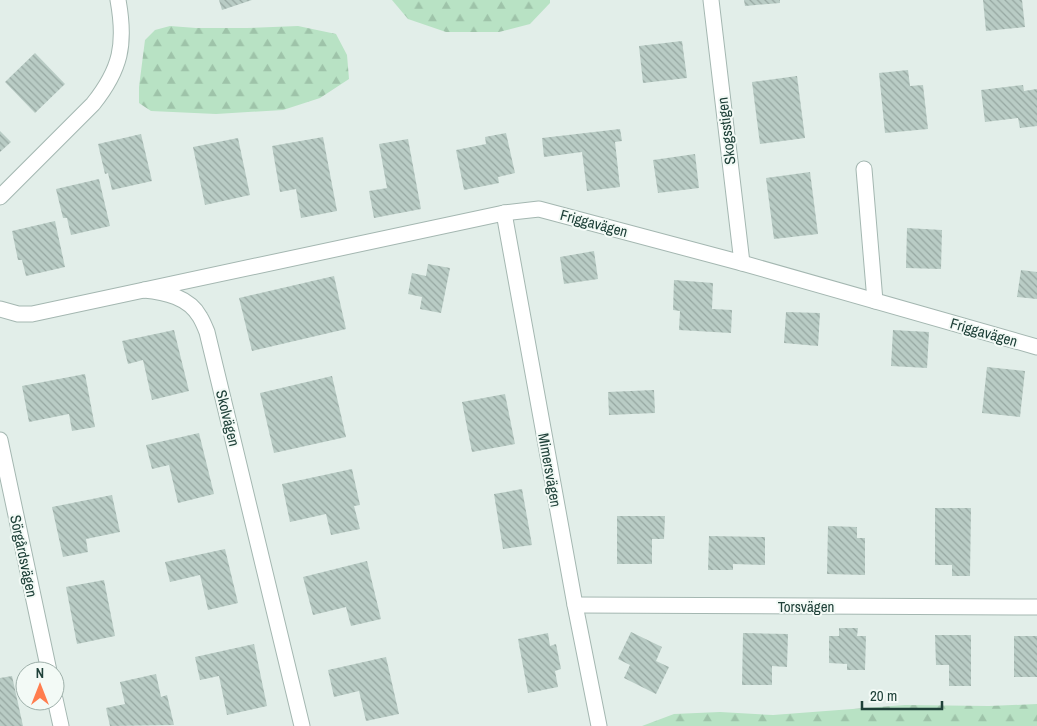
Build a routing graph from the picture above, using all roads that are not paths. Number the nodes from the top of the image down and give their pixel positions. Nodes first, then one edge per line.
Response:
1 (118, 0) edge
2 (711, 0) edge
3 (864, 168) dead end
4 (0, 197) edge
5 (504, 213) junction
6 (742, 263) junction
7 (144, 290) junction
8 (875, 301) junction
9 (0, 308) edge
10 (1037, 347) edge
11 (0, 440) edge
12 (575, 605) junction
13 (1037, 607) edge
14 (47, 661) edge
15 (58, 711) edge
16 (61, 726) edge
17 (302, 726) edge
18 (599, 726) edge

1 - 4 street
2 - 6 street, Skogsstigen
3 - 8 street
5 - 6 street, Friggavägen
5 - 7 street, Friggavägen
5 - 12 street, Mimersvägen
6 - 8 street, Friggavägen
7 - 9 street, Skolvägen
7 - 17 street, Skolvägen
8 - 10 street, Friggavägen
11 - 14 street, Sörgårdsvägen
12 - 13 street, Torsvägen
12 - 18 street, Mimersvägen
15 - 16 street

